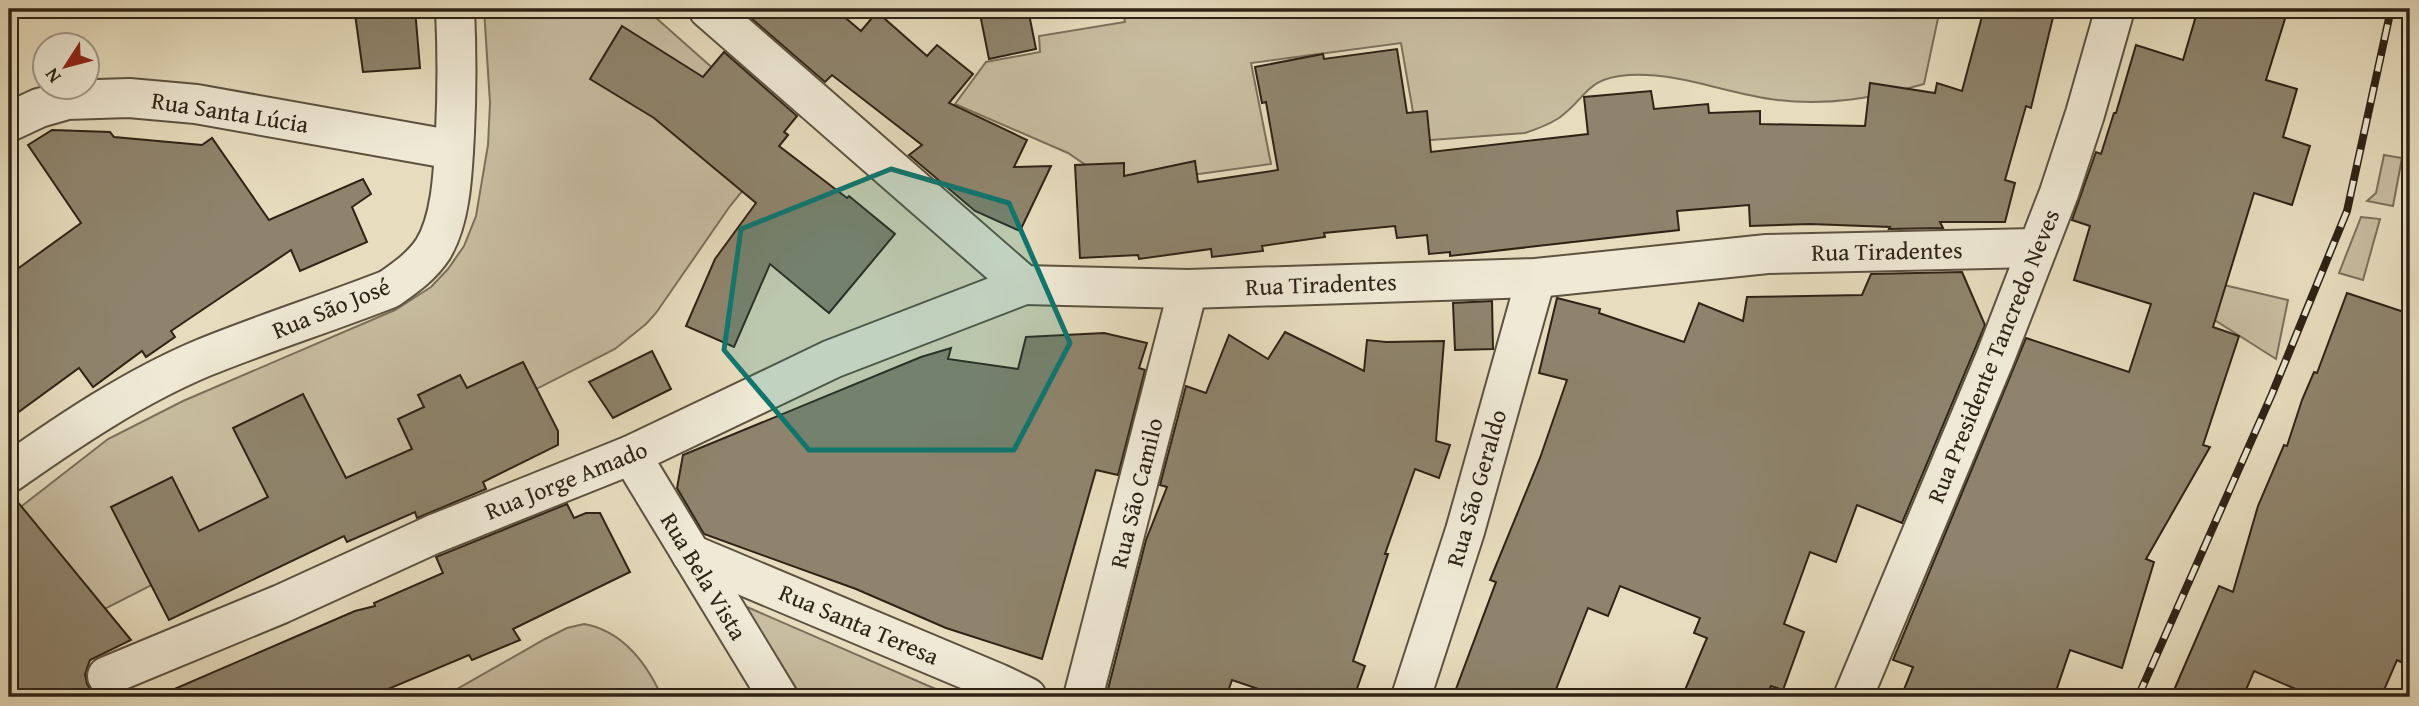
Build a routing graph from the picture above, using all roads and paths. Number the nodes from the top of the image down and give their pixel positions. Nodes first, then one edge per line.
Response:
1 (455, 9) edge
2 (708, 9) edge
3 (2115, 9) edge
4 (9, 122) edge
5 (454, 150) junction
6 (2037, 248) junction
7 (1536, 278) junction
8 (1024, 285) junction
9 (1188, 289) junction
10 (631, 455) junction
11 (9, 473) edge
12 (691, 554) junction
13 (107, 676) dead end
14 (778, 697) edge
15 (1027, 697) edge
16 (1083, 697) edge
17 (1411, 697) edge
18 (1853, 697) edge

1 - 5 street, Rua São José
2 - 8 street
3 - 6 street, Rua Presidente Tancredo Neves
4 - 5 street, Rua Santa Lúcia
5 - 11 street, Rua São José
6 - 7 street, Rua Tiradentes
6 - 18 street, Rua Presidente Tancredo Neves
7 - 9 street, Rua Tiradentes
7 - 17 street, Rua São Geraldo
8 - 9 street, Rua Tiradentes
8 - 10 street, Rua Jorge Amado
9 - 16 street, Rua São Camilo
10 - 12 street, Rua Bela Vista
10 - 13 street, Rua Jorge Amado
12 - 14 street, Rua Bela Vista
12 - 15 street, Rua Santa Teresa

